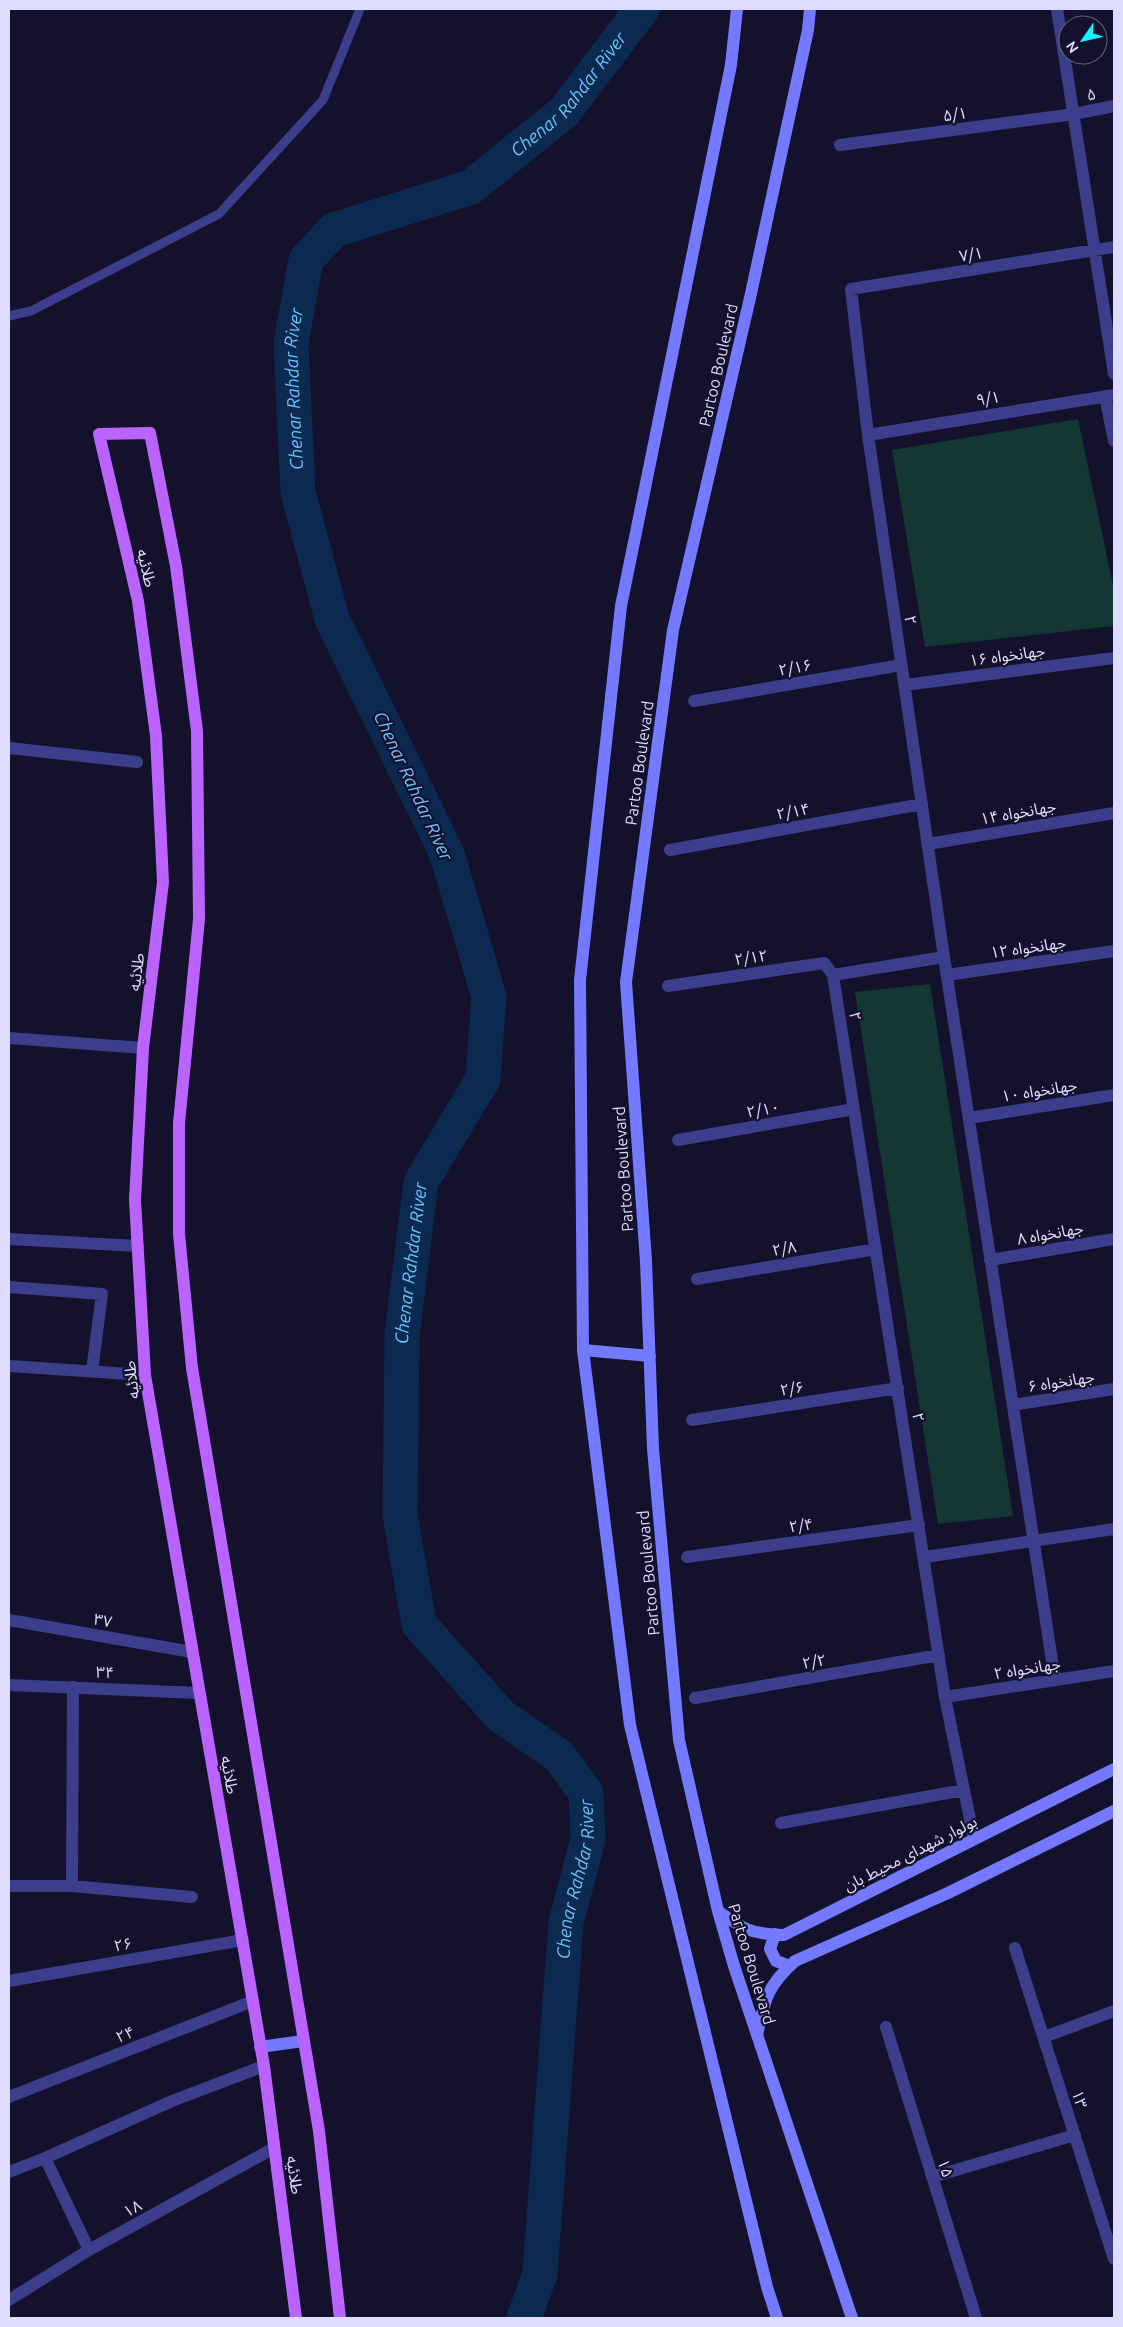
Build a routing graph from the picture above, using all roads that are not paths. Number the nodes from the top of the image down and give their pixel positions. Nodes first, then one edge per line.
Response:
1 (360, 9) edge
2 (737, 9) edge
3 (810, 9) edge
4 (1057, 9) edge
5 (1114, 106) edge
6 (1074, 114) junction
7 (840, 145) dead end
8 (1114, 247) edge
9 (1096, 250) junction
10 (851, 289) joint
11 (9, 316) edge
12 (1114, 374) edge
13 (1110, 395) edge
14 (868, 435) junction
15 (1114, 441) edge
16 (1114, 658) edge
17 (902, 665) junction
18 (905, 685) junction
19 (694, 701) dead end
20 (9, 748) edge
21 (137, 762) dead end
22 (922, 804) junction
23 (1114, 813) edge
24 (928, 844) junction
25 (670, 850) dead end
26 (1114, 951) edge
27 (944, 957) junction
28 (833, 975) junction
29 (947, 975) junction
30 (668, 986) dead end
31 (9, 1038) edge
32 (143, 1048) junction
33 (1114, 1094) edge
34 (854, 1109) junction
35 (969, 1118) junction
36 (678, 1140) dead end
37 (9, 1239) edge
38 (1114, 1239) edge
39 (138, 1246) junction
40 (876, 1249) junction
41 (990, 1260) junction
42 (697, 1279) dead end
43 (9, 1287) edge
44 (583, 1350) junction
45 (650, 1356) junction
46 (9, 1366) edge
47 (92, 1371) junction
48 (146, 1374) junction
49 (898, 1388) junction
50 (1114, 1389) edge
51 (1013, 1405) junction
52 (692, 1420) dead end
53 (920, 1525) junction
54 (1114, 1528) edge
55 (1034, 1542) junction
56 (687, 1558) dead end
57 (924, 1558) junction
58 (9, 1620) edge
59 (192, 1652) junction
60 (939, 1656) junction
61 (1114, 1672) edge
62 (1055, 1680) junction
63 (9, 1685) edge
64 (73, 1687) junction
65 (199, 1694) junction
66 (945, 1697) junction
67 (695, 1698) dead end
68 (1114, 1769) edge
69 (964, 1790) junction
70 (1114, 1811) edge
71 (781, 1823) dead end
72 (974, 1840) junction
73 (9, 1886) edge
74 (72, 1886) junction
75 (192, 1897) dead end
76 (718, 1912) junction
77 (775, 1934) junction
78 (243, 1940) junction
79 (1015, 1948) dead end
80 (790, 1966) junction
81 (9, 1981) edge
82 (253, 2001) junction
83 (1114, 2011) edge
84 (886, 2027) dead end
85 (757, 2035) junction
86 (1044, 2036) junction
87 (303, 2041) junction
88 (260, 2047) junction
89 (264, 2066) junction
90 (9, 2096) edge
91 (1075, 2135) junction
92 (274, 2148) junction
93 (45, 2158) junction
94 (9, 2172) edge
95 (932, 2177) junction
96 (89, 2250) junction
97 (1114, 2259) edge
98 (9, 2300) edge
99 (296, 2318) edge
100 (340, 2318) edge
101 (777, 2318) edge
102 (852, 2318) edge
103 (976, 2318) edge

1 - 11 lane
2 - 44 main road, Partoo Boulevard
3 - 45 main road, Partoo Boulevard
4 - 6 street
5 - 6 street, ۵
6 - 7 street, ۵/۱
6 - 9 street
8 - 9 street, ۷/۱
9 - 10 street, ۷/۱
9 - 12 street
10 - 14 street, ۲
13 - 14 street, ۹/۱
13 - 15 street
14 - 17 street, ۲
16 - 18 street, جهانخواه ۱۶
17 - 18 street, ۲
17 - 19 street, ۲/۱۶
18 - 22 street, ۲
20 - 21 street
22 - 24 street, ۲
22 - 25 street, ۲/۱۴
23 - 24 street, جهانخواه ۱۴
24 - 27 street, ۲
26 - 29 street, جهانخواه ۱۲
27 - 28 street
27 - 29 street, ۲
28 - 30 street, ۲/۱۲
28 - 34 street, ۲
29 - 35 street, ۲
31 - 32 street
32 - 39 main road, طلائیه
32 - 87 main road, طلائیه
33 - 35 street, جهانخواه ۱۰
34 - 36 street, ۲/۱۰
34 - 40 street, ۲
35 - 41 street, ۲
37 - 39 street
38 - 41 street, جهانخواه ۸
39 - 48 main road, طلائیه
40 - 42 street, ۲/۸
40 - 49 street, ۲
41 - 51 street, ۲
43 - 47 street
44 - 45 main road
44 - 101 main road, Partoo Boulevard
45 - 76 main road, Partoo Boulevard
46 - 47 street
47 - 48 street
48 - 59 main road, طلائیه
49 - 52 street, ۲/۶
49 - 53 street, ۲
50 - 51 street, جهانخواه ۶
51 - 55 street, ۲
53 - 56 street, ۲/۴
53 - 57 street, ۲
54 - 55 street
55 - 57 street
55 - 62 street, ۲
57 - 60 street, ۲
58 - 59 street, ۳۷
59 - 65 main road, طلائیه
60 - 66 street, ۲
60 - 67 street, ۲/۲
61 - 62 street, جهانخواه ۲
62 - 66 street, جهانخواه ۲
63 - 64 street, ۳۴
64 - 65 street, ۳۴
64 - 74 street
65 - 78 main road, طلائیه
66 - 69 street, ۲
68 - 72 main road, بولوار شهدای محیط بان
69 - 71 street
69 - 72 street, ۲
70 - 80 main road
72 - 77 main road, بولوار شهدای محیط بان
73 - 74 street
74 - 75 street
76 - 77 main road, بولوار شهدای محیط بان
76 - 85 main road, Partoo Boulevard
77 - 80 main road
78 - 81 street, ۲۶
78 - 82 main road, طلائیه
79 - 86 street, ۱۳
80 - 85 main road
82 - 88 main road, طلائیه
82 - 90 street, ۲۴
83 - 86 street
84 - 95 street, ۱۵
85 - 102 main road, Partoo Boulevard
86 - 91 street, ۱۳
87 - 88 main road
87 - 100 main road, طلائیه
88 - 89 main road, طلائیه
89 - 92 main road, طلائیه
89 - 93 street
91 - 95 street
91 - 97 street, ۱۳
92 - 96 street, ۱۸
92 - 99 main road, طلائیه
93 - 94 street
93 - 96 street
95 - 103 street, ۱۵
96 - 98 street, ۱۸

